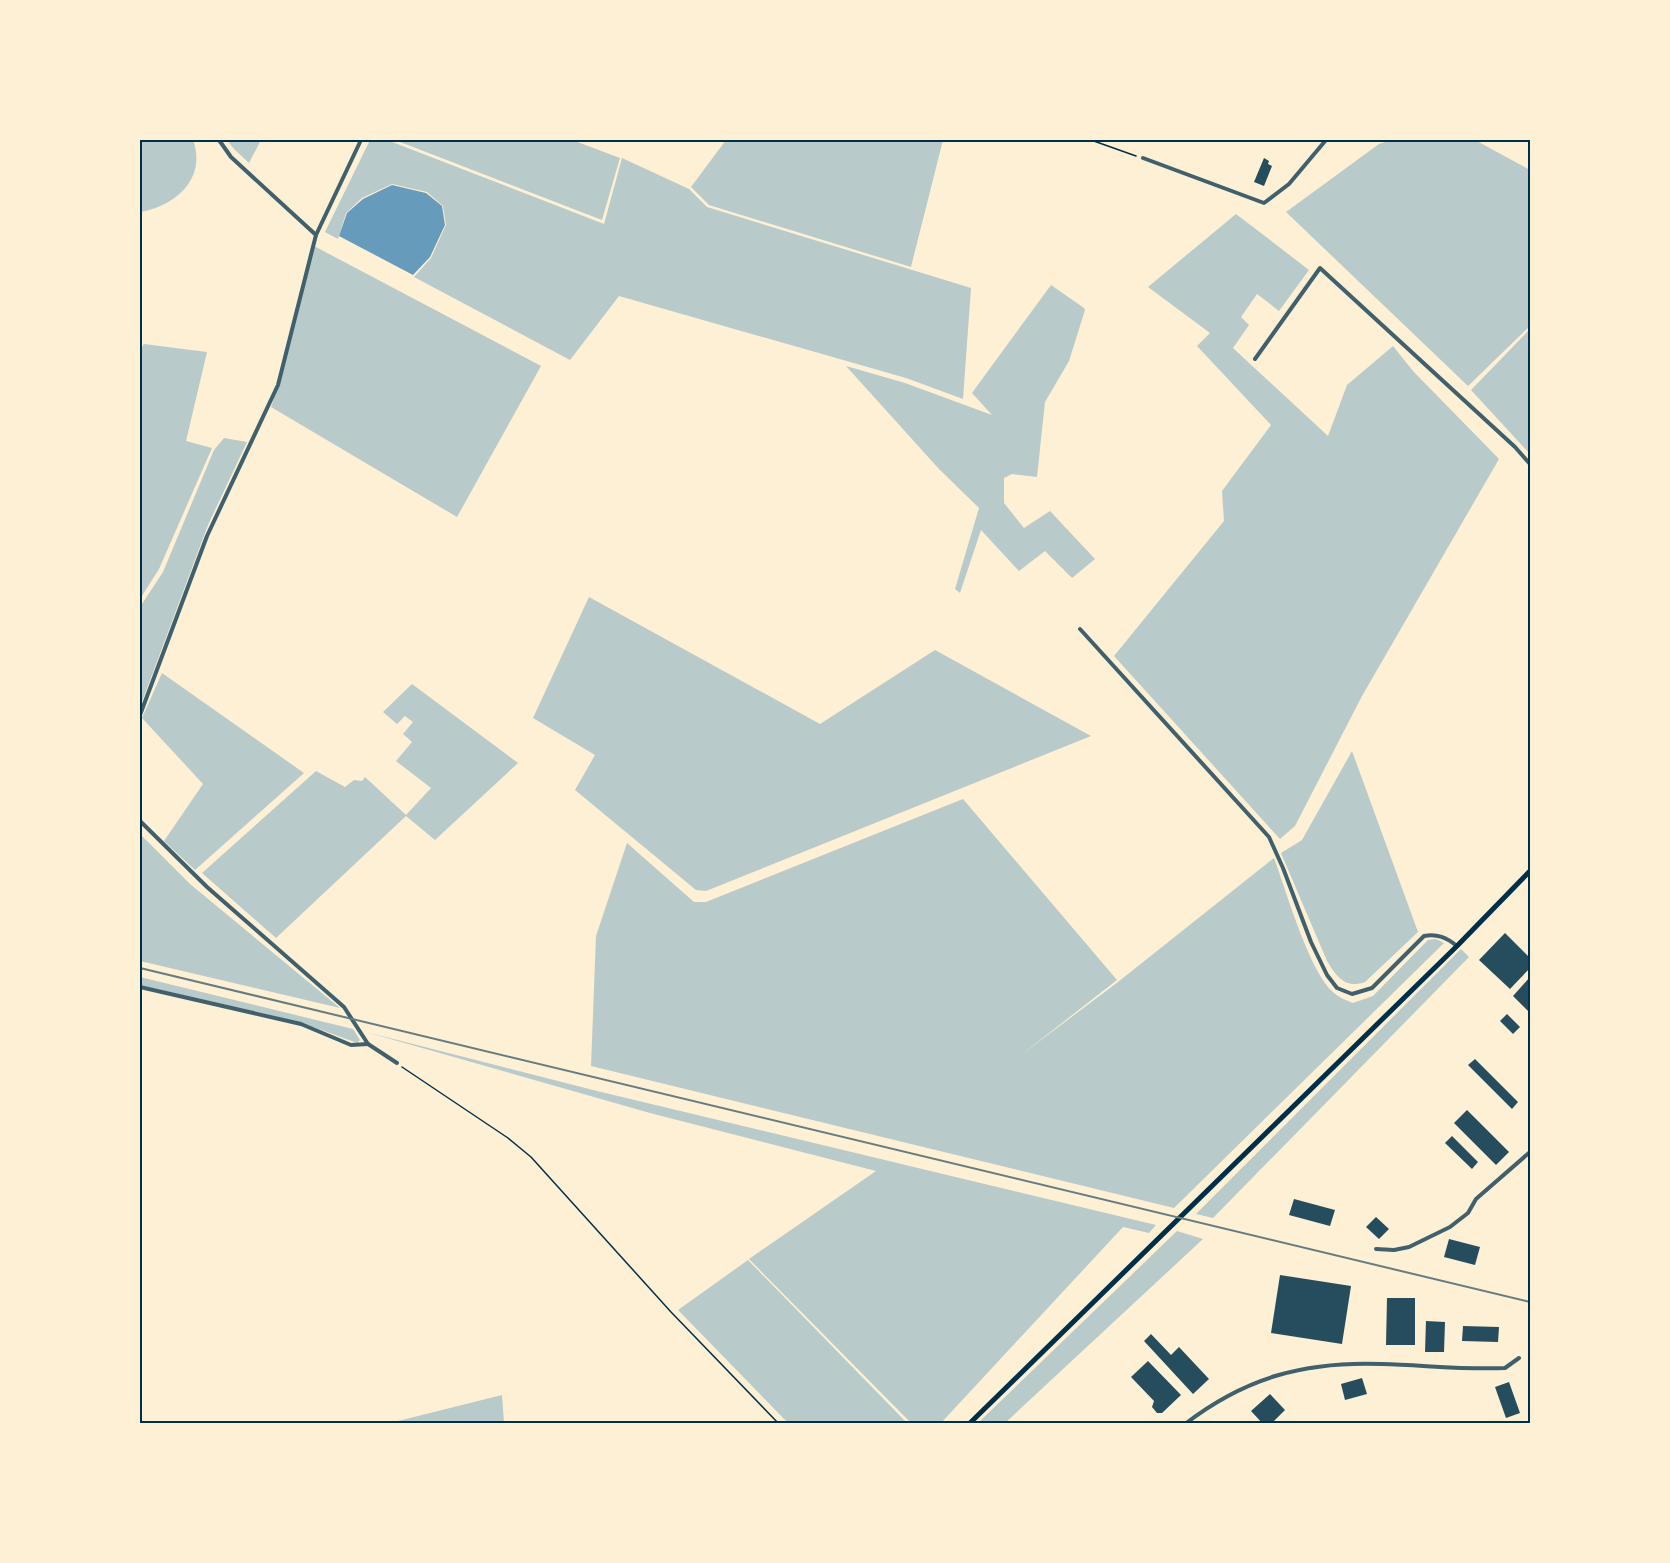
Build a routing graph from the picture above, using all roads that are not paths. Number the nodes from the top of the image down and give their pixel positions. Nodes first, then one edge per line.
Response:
1 (219, 140) edge
2 (361, 140) edge
3 (1326, 140) edge
4 (1143, 158) road end
5 (316, 235) junction
6 (1255, 359) dead end
7 (1530, 464) edge
8 (1080, 629) dead end
9 (140, 715) edge
10 (140, 821) edge
11 (1530, 871) edge
12 (1457, 946) junction
13 (140, 987) edge
14 (368, 1044) junction
15 (397, 1063) road end
16 (1530, 1152) edge
17 (1376, 1249) dead end
18 (1519, 1358) dead end
19 (969, 1424) edge
20 (1185, 1424) edge

1 - 5 street
2 - 5 street
3 - 4 street
5 - 9 street
6 - 7 street
8 - 12 street
10 - 14 street
11 - 12 main road
12 - 19 main road
13 - 14 street
14 - 15 street
16 - 17 street
18 - 20 street

